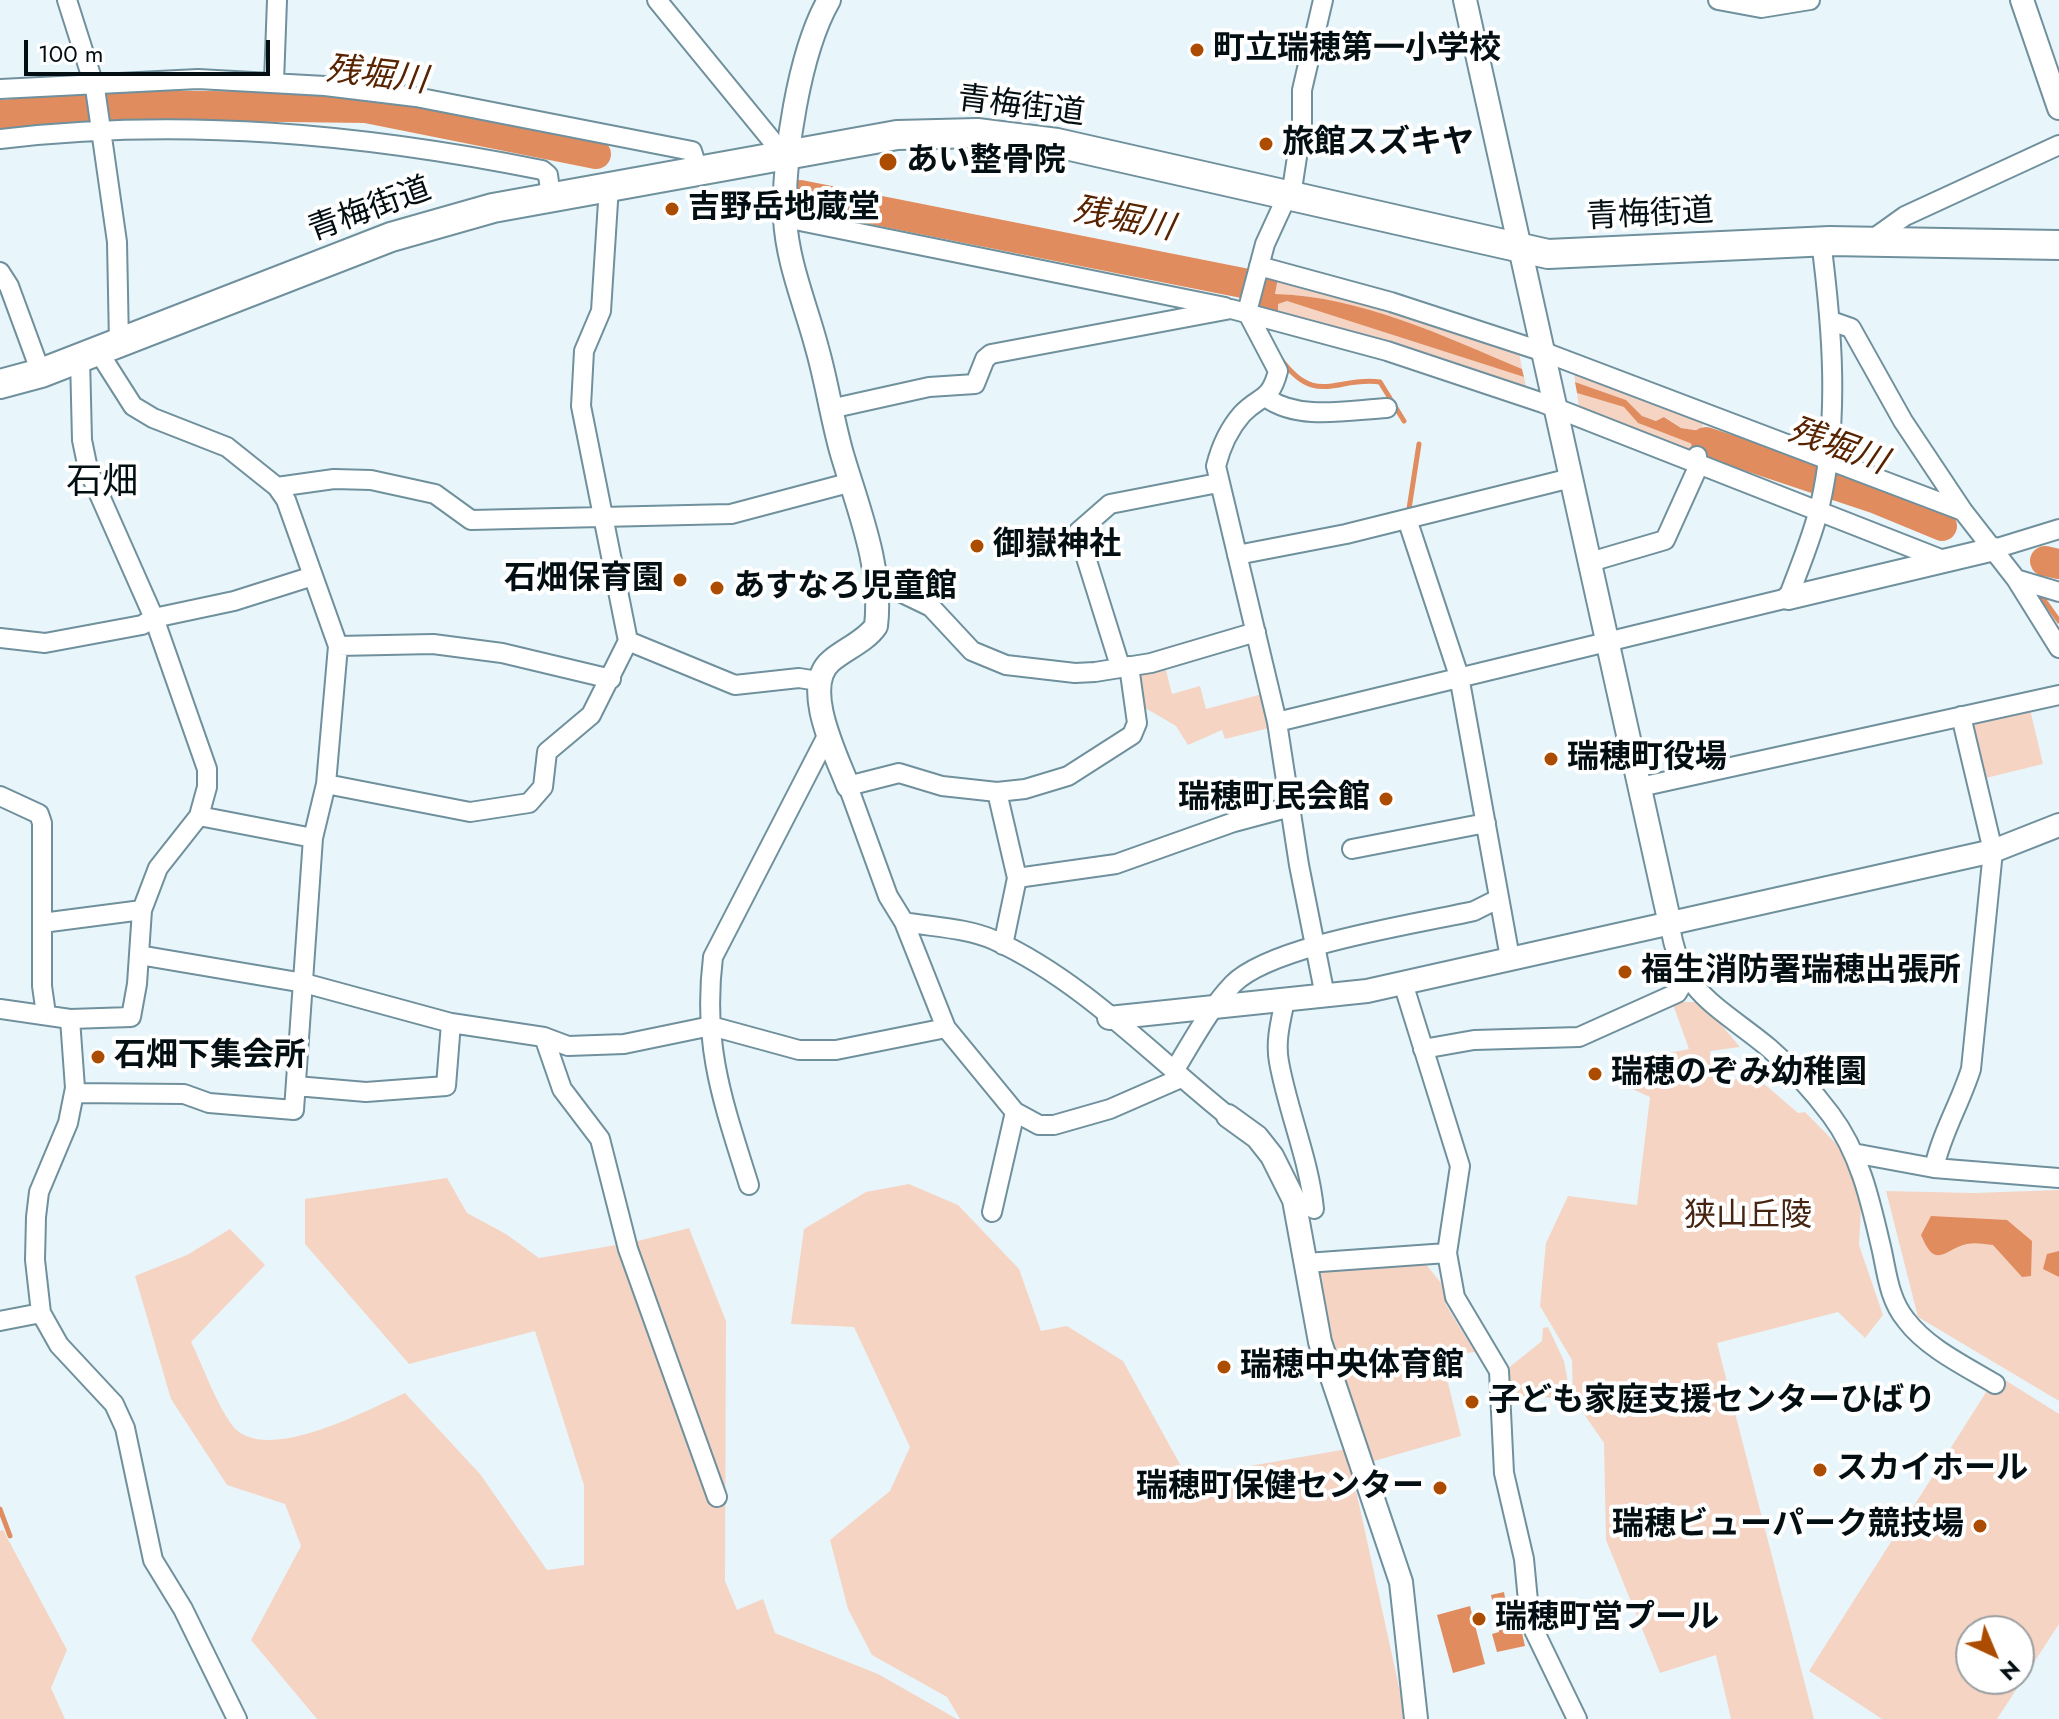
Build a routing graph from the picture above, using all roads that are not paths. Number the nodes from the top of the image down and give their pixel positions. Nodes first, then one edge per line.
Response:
1 (67, 0) edge
2 (277, 0) edge
3 (657, 0) edge
4 (829, 0) edge
5 (1323, 0) edge
6 (1465, 0) edge
7 (1810, 0) edge
8 (2022, 0) edge
9 (1727, 1) edge
10 (274, 82) junction
11 (94, 85) junction
12 (0, 89) edge
13 (2059, 108) edge
14 (101, 129) junction
15 (0, 139) edge
16 (2059, 145) edge
17 (787, 154) junction
18 (698, 170) junction
19 (609, 186) junction
20 (1287, 193) junction
21 (551, 197) junction
22 (785, 218) junction
23 (1821, 241) junction
24 (1870, 241) junction
25 (2059, 245) edge
26 (1521, 251) junction
27 (1259, 268) junction
28 (0, 272) edge
29 (1242, 310) junction
30 (1831, 321) junction
31 (99, 351) junction
32 (1545, 356) junction
33 (41, 373) junction
34 (0, 384) edge
35 (1267, 398) junction
36 (1387, 408) dead end
37 (1557, 408) junction
38 (830, 409) junction
39 (1697, 459) junction
40 (1828, 463) junction
41 (1571, 478) junction
42 (852, 482) junction
43 (1218, 483) junction
44 (277, 487) junction
45 (1820, 507) junction
46 (1963, 511) junction
47 (606, 518) junction
48 (1407, 519) junction
49 (2059, 529) edge
50 (1994, 549) junction
51 (1237, 555) junction
52 (1943, 560) junction
53 (1590, 562) junction
54 (313, 576) junction
55 (873, 579) junction
56 (2016, 579) junction
57 (2059, 592) edge
58 (1788, 598) junction
59 (154, 618) junction
60 (1256, 632) junction
61 (0, 638) edge
62 (628, 641) junction
63 (1610, 642) junction
64 (338, 646) junction
65 (2059, 648) edge
66 (1125, 666) junction
67 (1459, 676) junction
68 (611, 679) junction
69 (818, 681) junction
70 (2059, 695) edge
71 (1961, 716) junction
72 (1277, 722) junction
73 (828, 734) junction
74 (326, 784) junction
75 (848, 786) junction
76 (1640, 787) junction
77 (997, 792) junction
78 (0, 796) edge
79 (1290, 807) junction
80 (199, 816) junction
81 (1486, 823) junction
82 (2059, 825) edge
83 (313, 838) junction
84 (1352, 849) dead end
85 (1993, 851) junction
86 (1017, 878) junction
87 (1498, 899) junction
88 (142, 910) junction
89 (904, 922) junction
90 (42, 923) junction
91 (1670, 924) junction
92 (1003, 945) junction
93 (1314, 946) junction
94 (139, 955) junction
95 (1510, 958) junction
96 (1686, 978) junction
97 (304, 983) junction
98 (1403, 983) junction
99 (1325, 996) junction
100 (1285, 1000) junction
101 (1215, 1006) junction
102 (0, 1009) edge
103 (46, 1014) junction
104 (1109, 1018) junction
105 (70, 1019) junction
106 (451, 1023) junction
107 (711, 1026) junction
108 (946, 1028) junction
109 (544, 1037) junction
110 (1423, 1049) junction
111 (1178, 1075) junction
112 (296, 1086) junction
113 (74, 1093) junction
114 (1015, 1112) junction
115 (1228, 1116) joint
116 (1853, 1153) junction
117 (1934, 1168) junction
118 (2059, 1178) edge
119 (749, 1185) dead end
120 (1314, 1209) dead end
121 (992, 1212) dead end
122 (1447, 1253) junction
123 (1306, 1263) junction
124 (41, 1313) junction
125 (0, 1321) edge
126 (1995, 1384) dead end
127 (717, 1497) dead end
128 (237, 1719) edge
129 (1416, 1719) edge
130 (1577, 1719) edge

1 - 11 street
2 - 10 street
3 - 17 street
4 - 17 street
5 - 20 street
6 - 26 street
7 - 9 street
8 - 13 street
10 - 11 street
10 - 18 street
11 - 12 street
11 - 14 street
14 - 15 street
14 - 21 street
14 - 31 street
16 - 24 street
17 - 18 main road, 青梅街道
17 - 20 main road, 青梅街道
17 - 22 street
18 - 19 main road, 青梅街道
19 - 21 main road, 青梅街道
19 - 47 street
20 - 26 main road, 青梅街道
20 - 27 street
21 - 31 main road, 青梅街道
22 - 29 street
22 - 38 street
23 - 24 main road, 青梅街道
23 - 26 main road, 青梅街道
23 - 30 street
24 - 25 main road, 青梅街道
26 - 32 street
27 - 29 street
27 - 32 street
28 - 33 street
29 - 35 street
29 - 37 street
29 - 38 street
30 - 40 street
30 - 46 street
31 - 33 main road, 青梅街道
31 - 44 street
31 - 59 street
32 - 37 street
32 - 40 street
33 - 34 main road, 青梅街道
35 - 36 street
35 - 43 street
37 - 39 street
37 - 41 street
38 - 42 street
39 - 45 street
39 - 53 street
40 - 45 street
40 - 46 street
41 - 48 street
41 - 53 street
42 - 47 street
42 - 55 street
43 - 51 street
43 - 66 street
44 - 47 street
44 - 54 street
45 - 52 street
45 - 58 street
46 - 50 street
47 - 62 street
48 - 51 street
48 - 67 street
49 - 50 street
50 - 52 street
50 - 56 street
51 - 60 street
52 - 58 street
53 - 63 street
54 - 59 street
54 - 64 street
55 - 66 street
55 - 69 street
56 - 57 street
56 - 65 street
58 - 63 street
59 - 61 street
59 - 80 street
60 - 66 street
60 - 72 street
62 - 68 street
62 - 69 street
63 - 67 street
63 - 76 street
64 - 68 street
64 - 74 street
66 - 77 street
67 - 72 street
67 - 81 street
68 - 74 street
69 - 73 street
70 - 71 street
71 - 76 street
71 - 85 street
72 - 79 street
73 - 75 street
73 - 107 street
74 - 83 street
75 - 77 street
75 - 89 street
76 - 91 street
77 - 86 street
78 - 90 street
79 - 86 street
79 - 93 street
80 - 83 street
80 - 88 street
81 - 84 street
81 - 87 street
82 - 85 street
83 - 97 street
85 - 91 street
85 - 117 street
86 - 92 street
87 - 93 street
87 - 95 street
88 - 90 street
88 - 94 street
89 - 92 street
89 - 108 street
90 - 103 street
91 - 95 street
91 - 96 street
92 - 104 street
93 - 99 street
93 - 101 street
94 - 97 street
94 - 105 street
95 - 98 street
96 - 110 street
96 - 116 street
97 - 106 street
97 - 112 street
98 - 99 street
98 - 110 street
99 - 100 street
100 - 101 street
100 - 120 street
101 - 104 street
101 - 111 street
102 - 103 street
103 - 105 street
104 - 111 street
105 - 113 street
106 - 109 street
106 - 112 street
107 - 108 street
107 - 109 street
107 - 119 street
108 - 114 street
109 - 127 street
110 - 122 street
111 - 114 street
111 - 115 street
112 - 113 street
113 - 124 street
114 - 121 street
115 - 123 street
116 - 117 street
116 - 126 street
117 - 118 street
122 - 123 street
122 - 130 street
123 - 129 street
124 - 125 street
124 - 128 street

